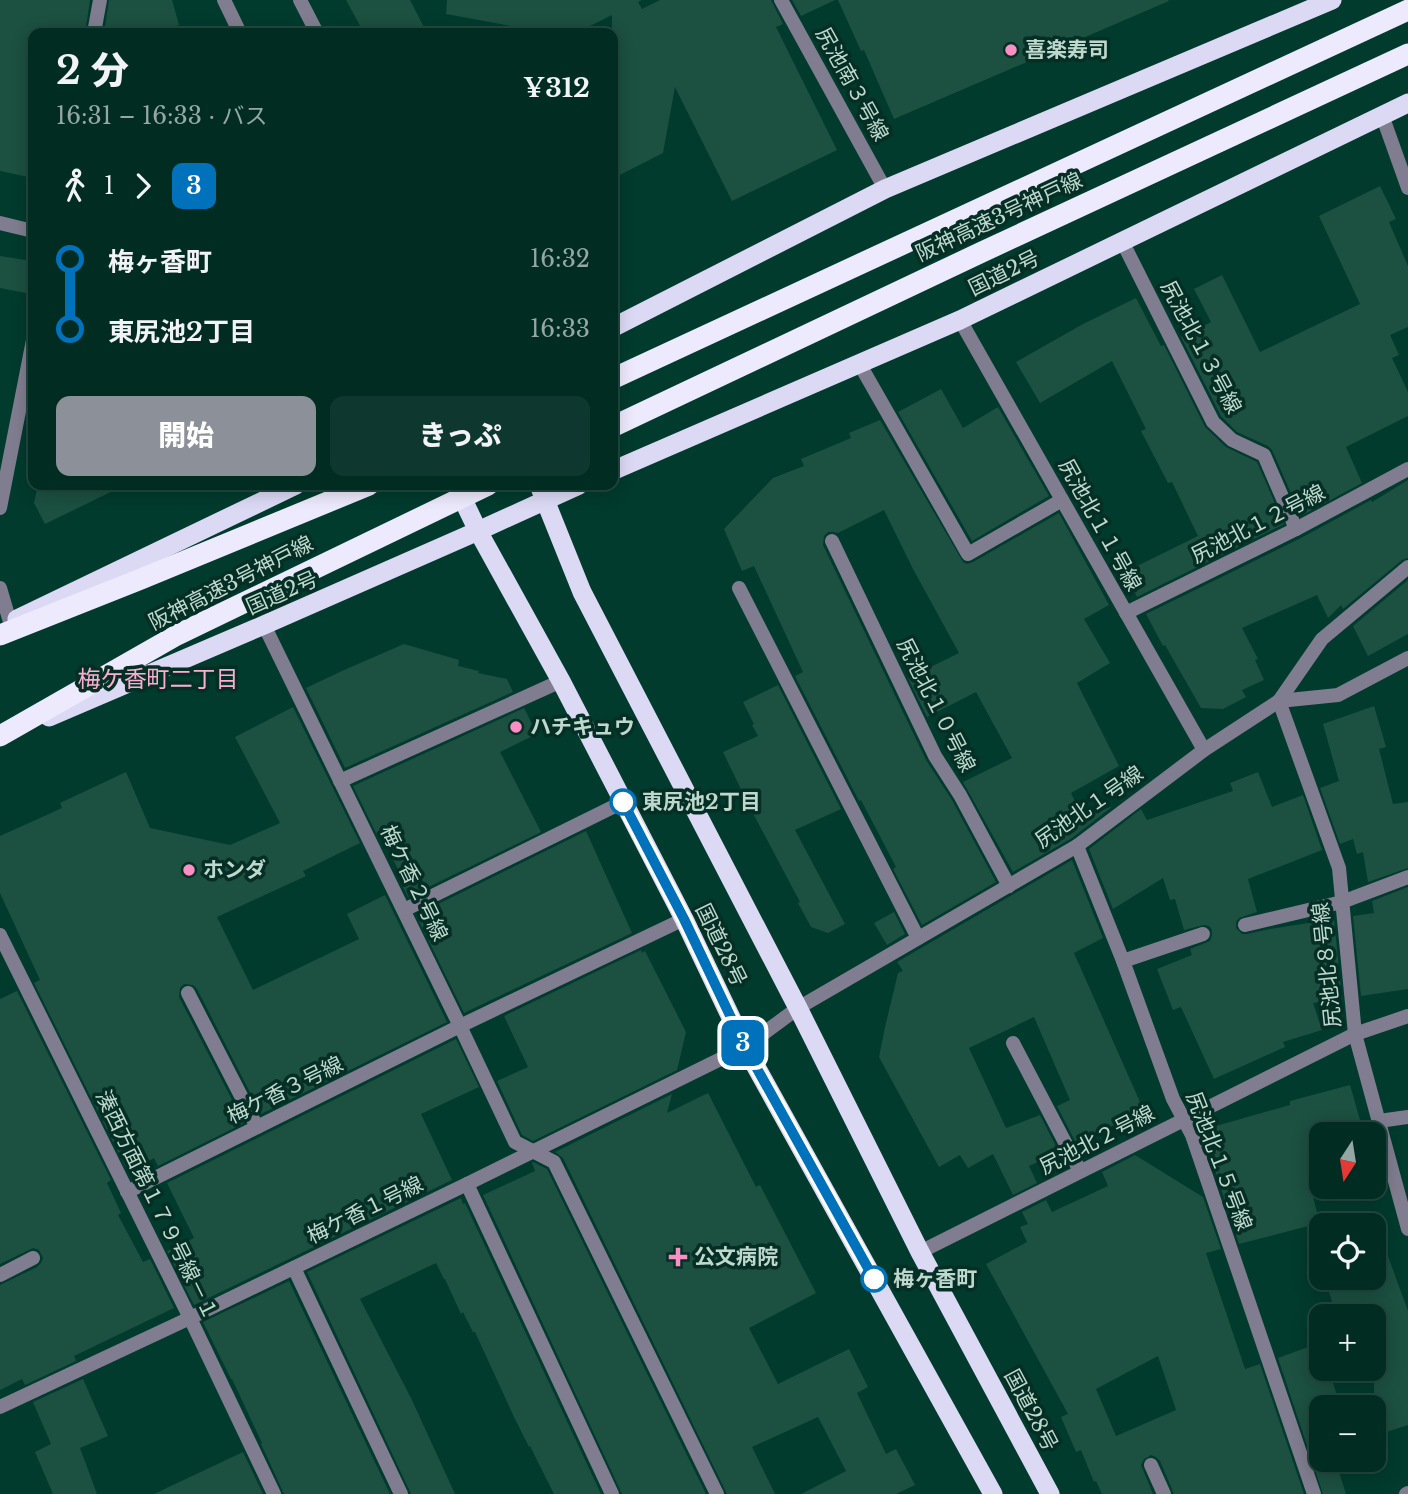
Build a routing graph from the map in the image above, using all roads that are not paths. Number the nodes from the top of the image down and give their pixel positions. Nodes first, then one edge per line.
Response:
1 (100, 0) edge
2 (224, 0) edge
3 (300, 0) edge
4 (781, 0) edge
5 (1332, 0) edge
6 (1408, 10) edge
7 (95, 28) edge
8 (238, 28) edge
9 (314, 28) edge
10 (1408, 54) edge
11 (1408, 103) edge
12 (1382, 116) junction
13 (1408, 188) edge
14 (885, 189) junction
15 (0, 223) edge
16 (28, 229) edge
17 (1122, 241) junction
18 (960, 320) junction
19 (618, 325) edge
20 (859, 363) junction
21 (28, 365) edge
22 (618, 376) edge
23 (618, 424) edge
24 (618, 468) edge
25 (1408, 469) edge
26 (286, 490) edge
27 (357, 490) edge
28 (458, 490) edge
29 (478, 490) edge
30 (542, 492) edge
31 (1062, 500) junction
32 (0, 508) edge
33 (1296, 529) junction
34 (478, 531) junction
35 (832, 541) dead end
36 (1408, 567) edge
37 (0, 588) edge
38 (739, 588) dead end
39 (1126, 614) junction
40 (264, 625) junction
41 (3, 628) edge
42 (1408, 658) edge
43 (561, 681) junction
44 (1279, 701) junction
45 (0, 737) edge
46 (1204, 750) junction
47 (340, 781) junction
48 (623, 802) junction
49 (1077, 846) junction
50 (1408, 877) edge
51 (1009, 886) junction
52 (1342, 902) junction
53 (404, 911) junction
54 (684, 919) junction
55 (1245, 925) dead end
56 (1203, 934) dead end
57 (0, 935) edge
58 (918, 938) junction
59 (1123, 961) junction
60 (188, 992) dead end
61 (798, 1008) junction
62 (1408, 1016) edge
63 (460, 1026) junction
64 (1354, 1034) junction
65 (1013, 1044) dead end
66 (745, 1047) junction
67 (1408, 1117) edge
68 (1183, 1120) junction
69 (1379, 1121) junction
70 (257, 1127) junction
71 (533, 1152) junction
72 (1080, 1171) junction
73 (467, 1184) junction
74 (127, 1192) junction
75 (1408, 1229) edge
76 (920, 1252) junction
77 (33, 1258) dead end
78 (294, 1268) junction
79 (0, 1275) edge
80 (190, 1318) junction
81 (0, 1406) edge
82 (1151, 1465) dead end
83 (274, 1494) edge
84 (401, 1494) edge
85 (612, 1494) edge
86 (716, 1494) edge
87 (993, 1494) edge
88 (1050, 1494) edge
89 (1164, 1494) edge
90 (1314, 1494) edge

1 - 7 street
2 - 8 street
3 - 9 street
4 - 14 street, 尻池南３号線
5 - 14 highway
6 - 22 highway, 阪神高速3号神戸線
10 - 23 highway, 阪神高速3号神戸線
11 - 12 highway, 国道2号
12 - 13 street
12 - 17 highway, 国道2号
14 - 19 highway
15 - 16 street
17 - 18 highway, 国道2号
17 - 33 street, 尻池北１３号線
18 - 20 highway, 国道2号
18 - 31 street, 尻池北１１号線
20 - 24 highway, 国道2号
20 - 31 street
21 - 32 street
25 - 33 street, 尻池北１２号線
26 - 41 highway
27 - 41 highway, 阪神高速3号神戸線
28 - 34 highway, 国道28号
29 - 45 highway, 阪神高速3号神戸線, bridge
30 - 34 highway, 国道2号
30 - 61 highway, 国道28号
31 - 39 street, 尻池北１１号線
33 - 39 street, 尻池北１２号線
34 - 40 highway, 国道2号
34 - 43 highway, 国道28号
35 - 51 street, 尻池北１０号線
36 - 44 street
37 - 41 street
38 - 58 street
39 - 46 street, 尻池北１１号線
40 - 45 highway, 国道2号
40 - 47 street, 梅ケ香２号線
42 - 44 street, 尻池北１号線
43 - 47 street
43 - 48 highway, 国道28号
44 - 46 street, 尻池北１号線
44 - 52 street, 尻池北８号線
46 - 49 street, 尻池北１号線
47 - 53 street, 梅ケ香２号線
48 - 53 street
48 - 54 highway, 国道28号
49 - 51 street, 尻池北１号線
49 - 59 street, 尻池北１５号線
50 - 52 street
51 - 58 street, 尻池北１号線
52 - 55 street
52 - 64 street, 尻池北８号線
53 - 63 street, 梅ケ香２号線
54 - 63 street, 梅ケ香３号線
54 - 66 highway, 国道28号
56 - 59 street
57 - 74 street, 湊西方面第１７９号線－１
58 - 61 street, 尻池北１号線
59 - 68 street, 尻池北１５号線
60 - 70 street
61 - 66 street, 尻池北１号線
61 - 76 highway, 国道28号
62 - 64 street, 尻池北２号線
63 - 70 street, 梅ケ香３号線
63 - 71 street, 梅ケ香２号線
64 - 68 street, 尻池北２号線
64 - 69 street, 尻池北８号線
65 - 72 street
66 - 71 street, 梅ケ香１号線
66 - 87 highway, 国道28号
67 - 69 street
68 - 72 street, 尻池北２号線
68 - 90 street, 尻池北１５号線
69 - 75 street, 尻池北８号線
70 - 74 street, 梅ケ香３号線
71 - 73 street, 梅ケ香１号線
71 - 86 street, 梅ケ香２号線
72 - 76 street, 尻池北２号線
73 - 78 street, 梅ケ香１号線
73 - 85 street
74 - 80 street, 湊西方面第１７９号線－１
76 - 88 highway, 国道28号
77 - 79 street
78 - 80 street, 梅ケ香１号線
78 - 84 street
80 - 81 street, 梅ケ香１号線
80 - 83 street, 湊西方面第１７９号線－１
82 - 89 street

